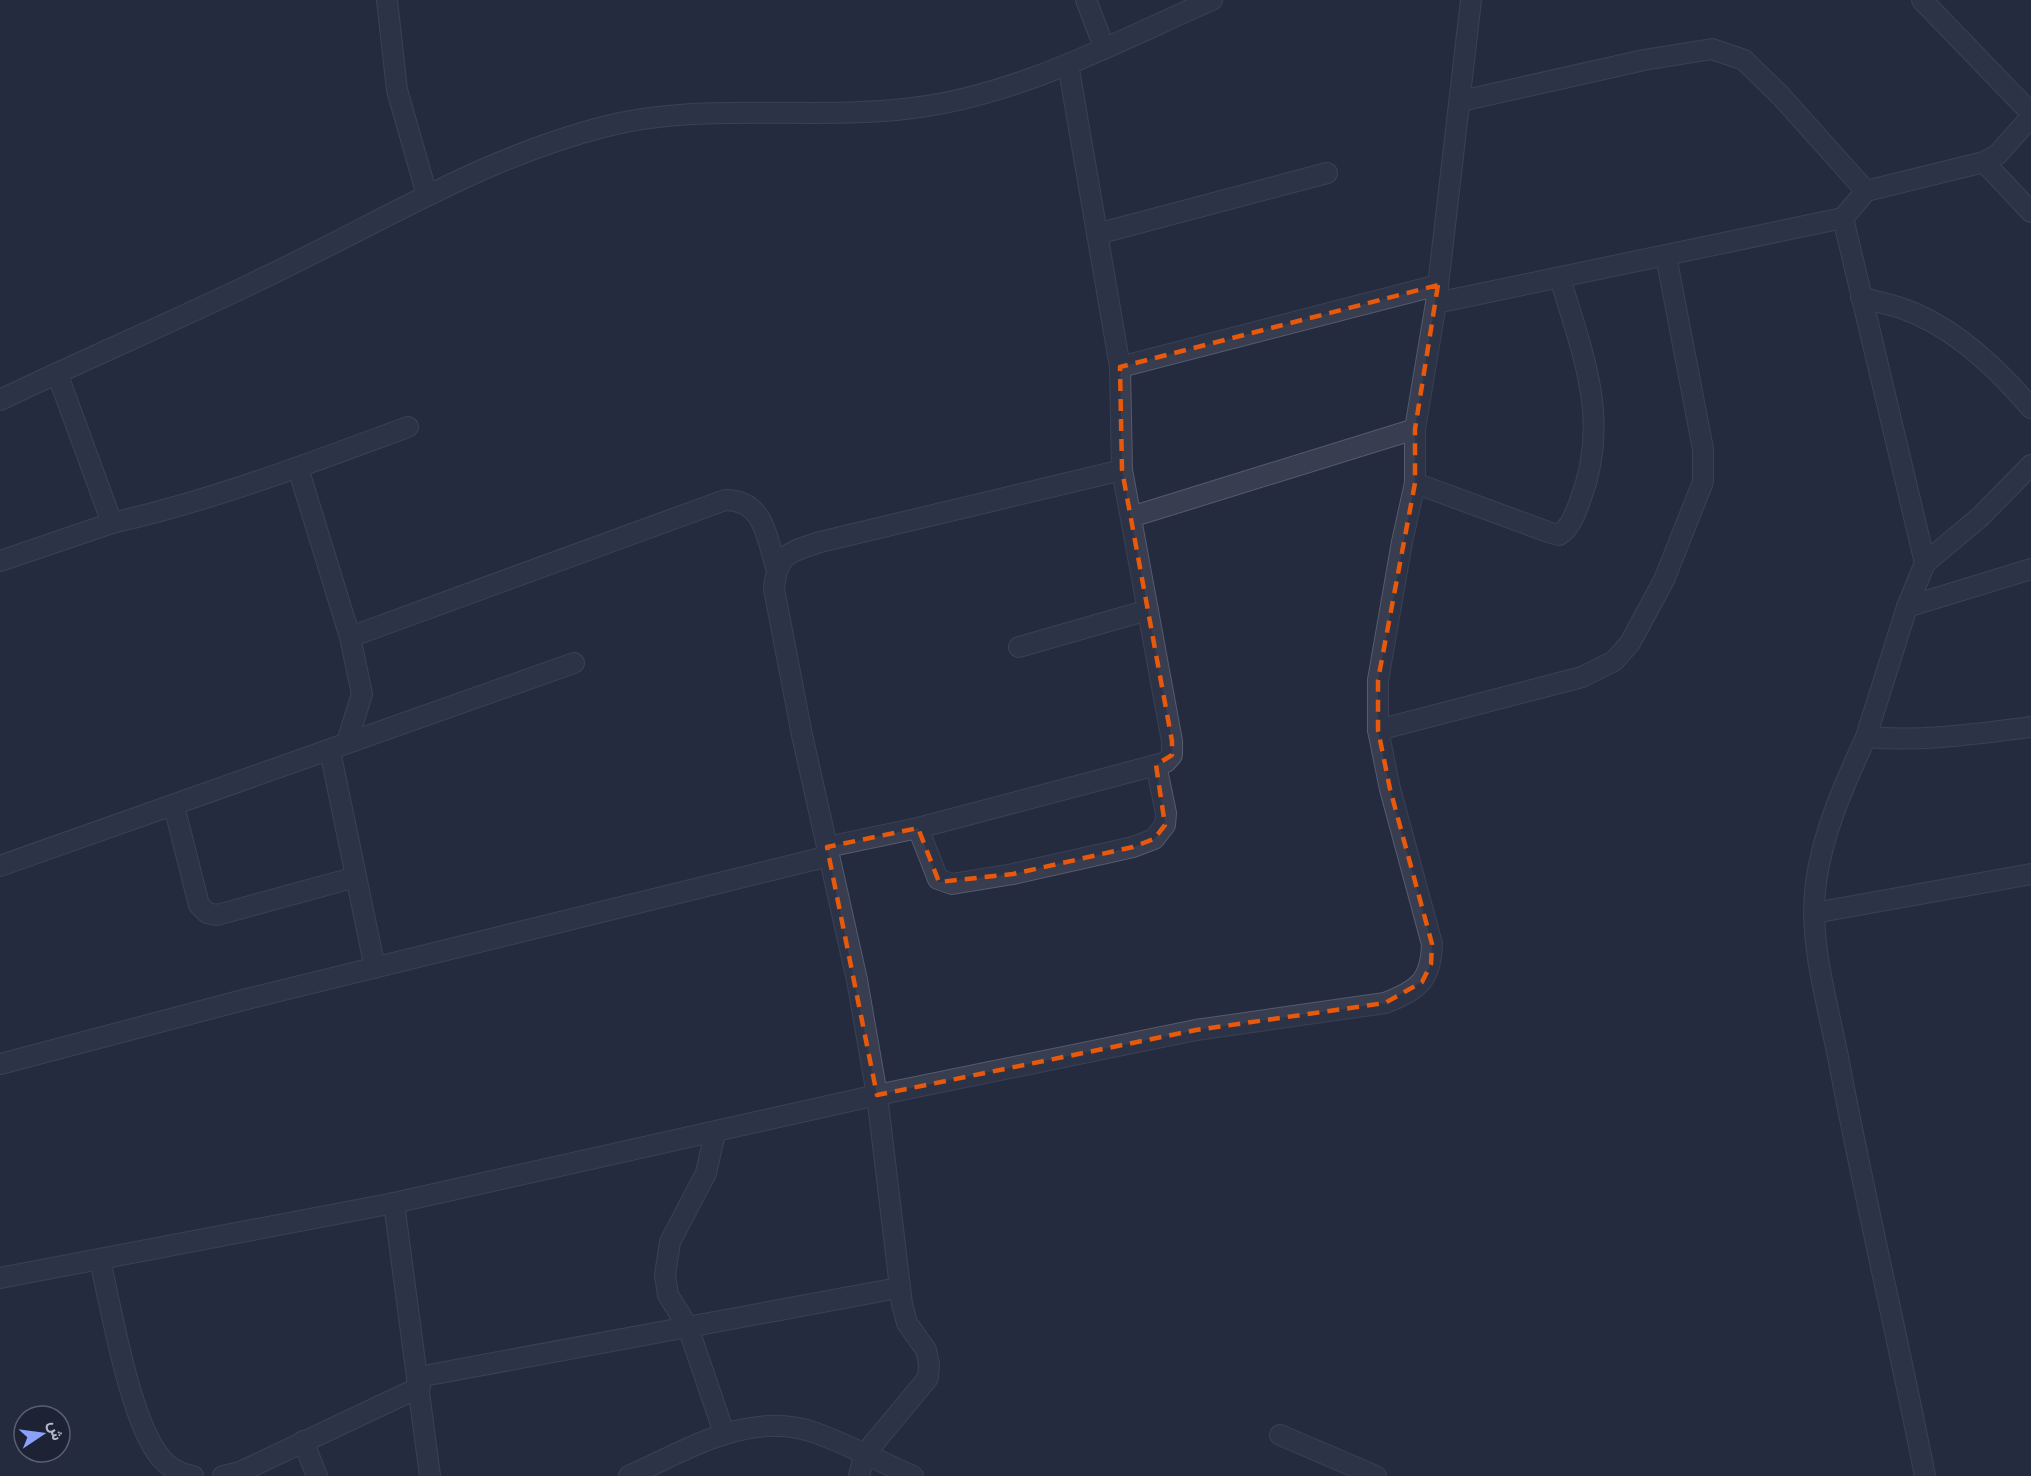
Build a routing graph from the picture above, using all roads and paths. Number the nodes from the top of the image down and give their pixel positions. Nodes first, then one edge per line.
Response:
1 (387, 0) edge
2 (1086, 0) edge
3 (1212, 0) edge
4 (1470, 0) edge
5 (1922, 0) edge
6 (1104, 47) junction
7 (1068, 64) junction
8 (1461, 100) junction
9 (2031, 113) edge
10 (2031, 117) edge
11 (1984, 162) junction
12 (1327, 173) dead end
13 (1866, 191) junction
14 (427, 195) junction
15 (2031, 212) edge
16 (1843, 218) junction
17 (1097, 234) junction
18 (1666, 256) junction
19 (1560, 278) junction
20 (1437, 294) junction
21 (1861, 297) junction
22 (1120, 367) junction
23 (57, 373) junction
24 (0, 400) edge
25 (2031, 408) edge
26 (408, 427) dead end
27 (1415, 429) junction
28 (2031, 465) edge
29 (298, 468) junction
30 (1122, 470) junction
31 (1415, 483) junction
32 (1131, 517) junction
33 (112, 523) junction
34 (0, 561) edge
35 (1925, 563) junction
36 (776, 567) junction
37 (2031, 569) edge
38 (1907, 608) junction
39 (1148, 610) junction
40 (350, 637) junction
41 (1018, 647) dead end
42 (574, 663) dead end
43 (2031, 727) edge
44 (1378, 730) junction
45 (1866, 737) junction
46 (339, 747) junction
47 (1156, 765) junction
48 (174, 806) junction
49 (918, 828) junction
50 (828, 851) junction
51 (0, 866) edge
52 (2031, 874) edge
53 (356, 877) junction
54 (1814, 913) junction
55 (375, 968) junction
56 (0, 1064) edge
57 (877, 1095) junction
58 (715, 1133) junction
59 (394, 1203) junction
60 (100, 1261) junction
61 (0, 1278) edge
62 (898, 1288) junction
63 (688, 1327) junction
64 (419, 1382) junction
65 (724, 1433) junction
66 (1280, 1435) dead end
67 (303, 1441) junction
68 (864, 1455) junction
69 (193, 1476) edge
70 (223, 1476) edge
71 (317, 1476) edge
72 (430, 1476) edge
73 (629, 1476) edge
74 (859, 1476) edge
75 (913, 1476) edge
76 (1376, 1476) edge
77 (1925, 1476) edge

1 - 14 street
2 - 6 street
3 - 6 street
4 - 8 street
5 - 9 street
6 - 7 street
7 - 14 street
7 - 17 street
8 - 13 street
8 - 20 street
10 - 11 street
11 - 13 street
11 - 15 street
12 - 17 street
13 - 16 street
14 - 23 street
16 - 18 street
16 - 21 street
17 - 22 street
18 - 19 street
18 - 44 street
19 - 20 street
19 - 31 street
20 - 22 street
20 - 27 street
21 - 25 street
21 - 35 street
22 - 30 street
23 - 24 street
23 - 33 street
26 - 29 street
27 - 31 street
27 - 32 street
28 - 35 street
29 - 33 street
29 - 40 street
30 - 32 street
30 - 36 street
31 - 44 street
32 - 39 street
33 - 34 street
35 - 38 street
36 - 40 street
36 - 50 street
37 - 38 street
38 - 45 street
39 - 41 street
39 - 47 street
40 - 46 street
42 - 46 street
43 - 45 street
44 - 57 street
45 - 54 street
46 - 48 street
46 - 53 street
47 - 49 street
47 - 49 street
48 - 51 street
48 - 53 street
49 - 50 street
50 - 55 street
50 - 57 street
52 - 54 street
53 - 55 street
54 - 77 street
55 - 56 street
57 - 58 street
57 - 62 street
58 - 59 street
58 - 63 street
59 - 60 street
59 - 64 street
60 - 61 street
60 - 69 street
62 - 63 street
62 - 68 street
63 - 64 street
63 - 65 street
64 - 67 street
64 - 72 street
65 - 68 street
65 - 73 street
66 - 76 street
67 - 70 street
67 - 71 street
68 - 74 street
68 - 75 street

